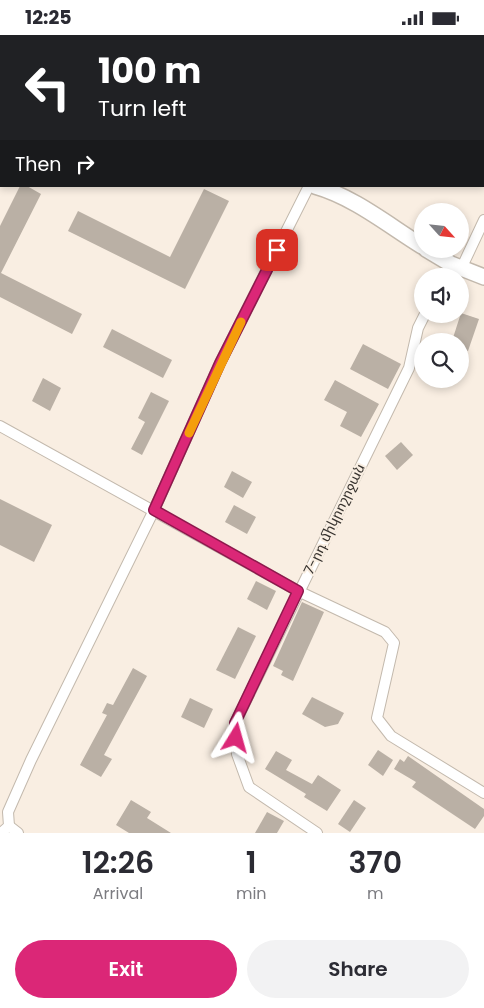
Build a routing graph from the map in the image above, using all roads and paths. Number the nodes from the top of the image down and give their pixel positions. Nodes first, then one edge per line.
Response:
1 (308, 187) edge
2 (326, 187) edge
3 (484, 220) edge
4 (414, 241) edge
5 (437, 258) edge
6 (450, 268) edge
7 (453, 268) edge
8 (469, 274) edge
9 (484, 277) edge
10 (420, 323) edge
11 (0, 426) edge
12 (154, 510) junction
13 (298, 591) junction
14 (484, 793) edge
15 (5, 829) edge
16 (18, 833) edge
17 (317, 833) edge

1 - 12 street
2 - 4 main road
3 - 7 street
5 - 6 main road
8 - 9 main road
10 - 13 street, 7-րդ միկրոշրջան
11 - 12 street
12 - 13 street
12 - 15 street
13 - 14 street
13 - 17 street, 7-րդ միկրոշրջան
15 - 16 street

